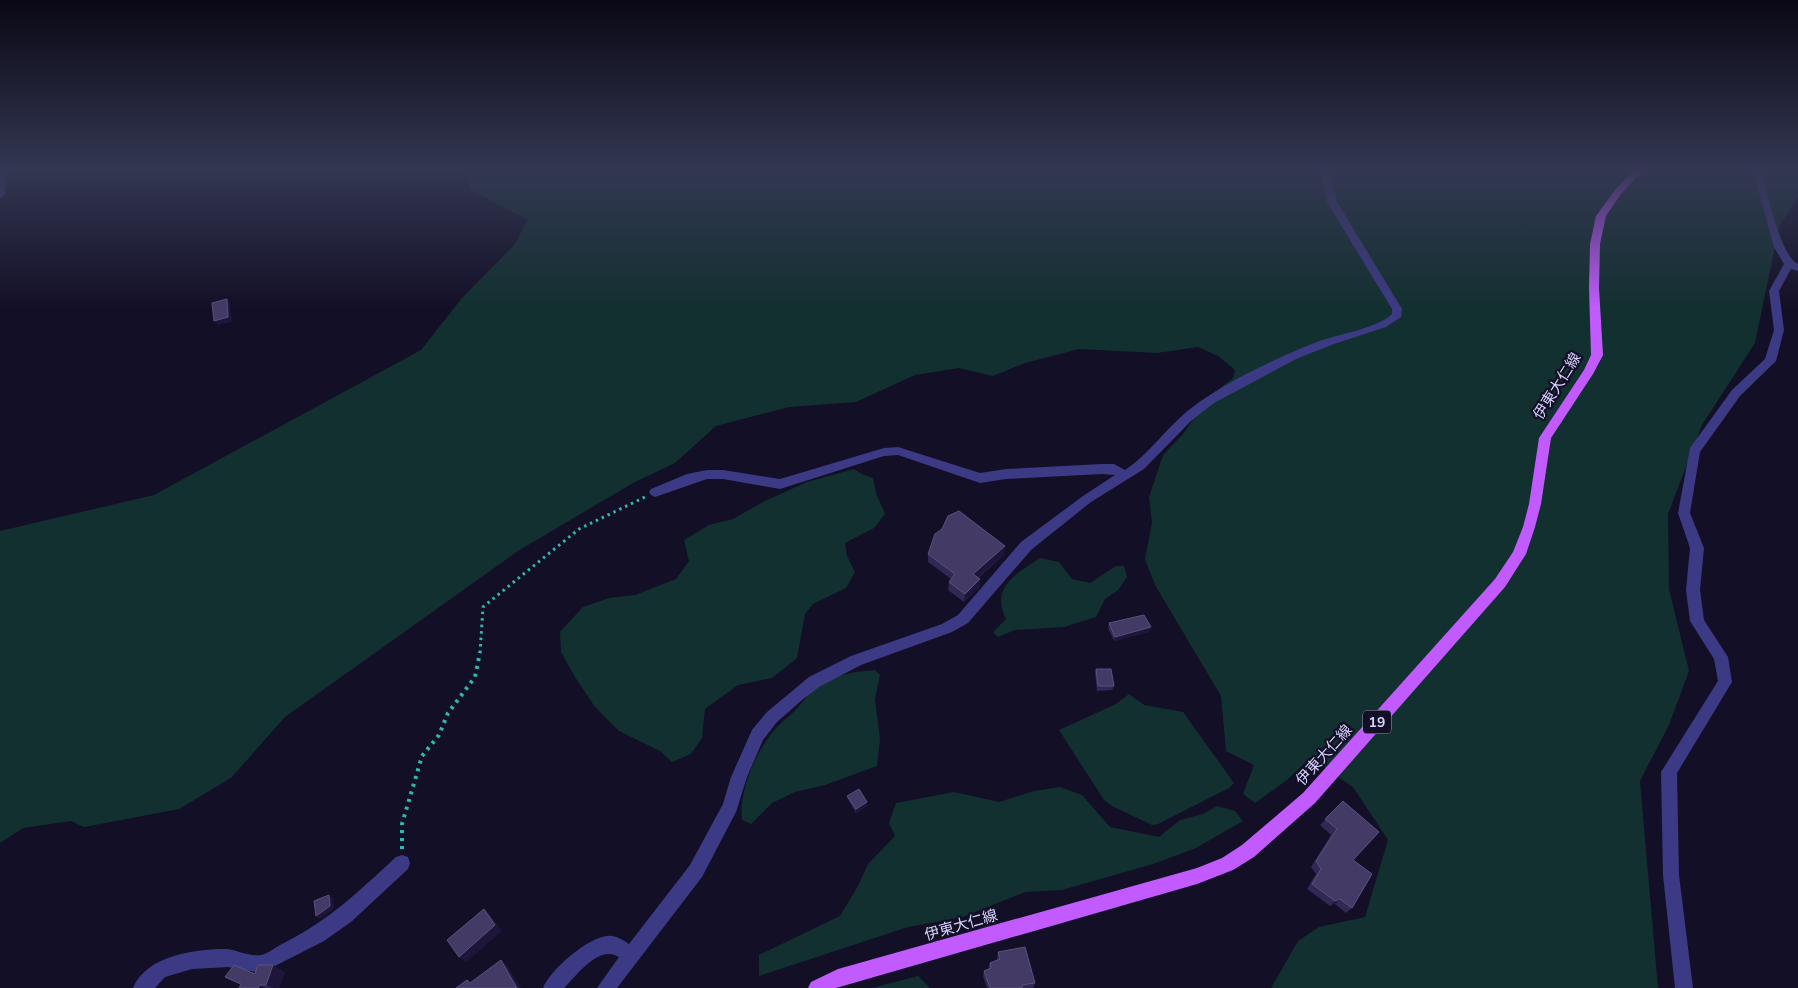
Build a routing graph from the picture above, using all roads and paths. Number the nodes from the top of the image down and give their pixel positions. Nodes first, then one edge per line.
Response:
1 (1341, 217) edge
2 (1601, 217) edge
3 (1770, 217) edge
4 (1794, 266) edge
5 (1126, 476) junction
6 (655, 492) joint
7 (402, 863) joint
8 (631, 956) junction
9 (142, 988) edge
10 (552, 988) edge
11 (606, 988) edge
12 (817, 988) edge
13 (1684, 988) edge

1 - 5 street
2 - 12 main road, 伊東大仁線 / 19
3 - 4 street
4 - 13 street
5 - 6 street
5 - 8 street
6 - 7 path
7 - 9 street
8 - 10 street
8 - 11 street

